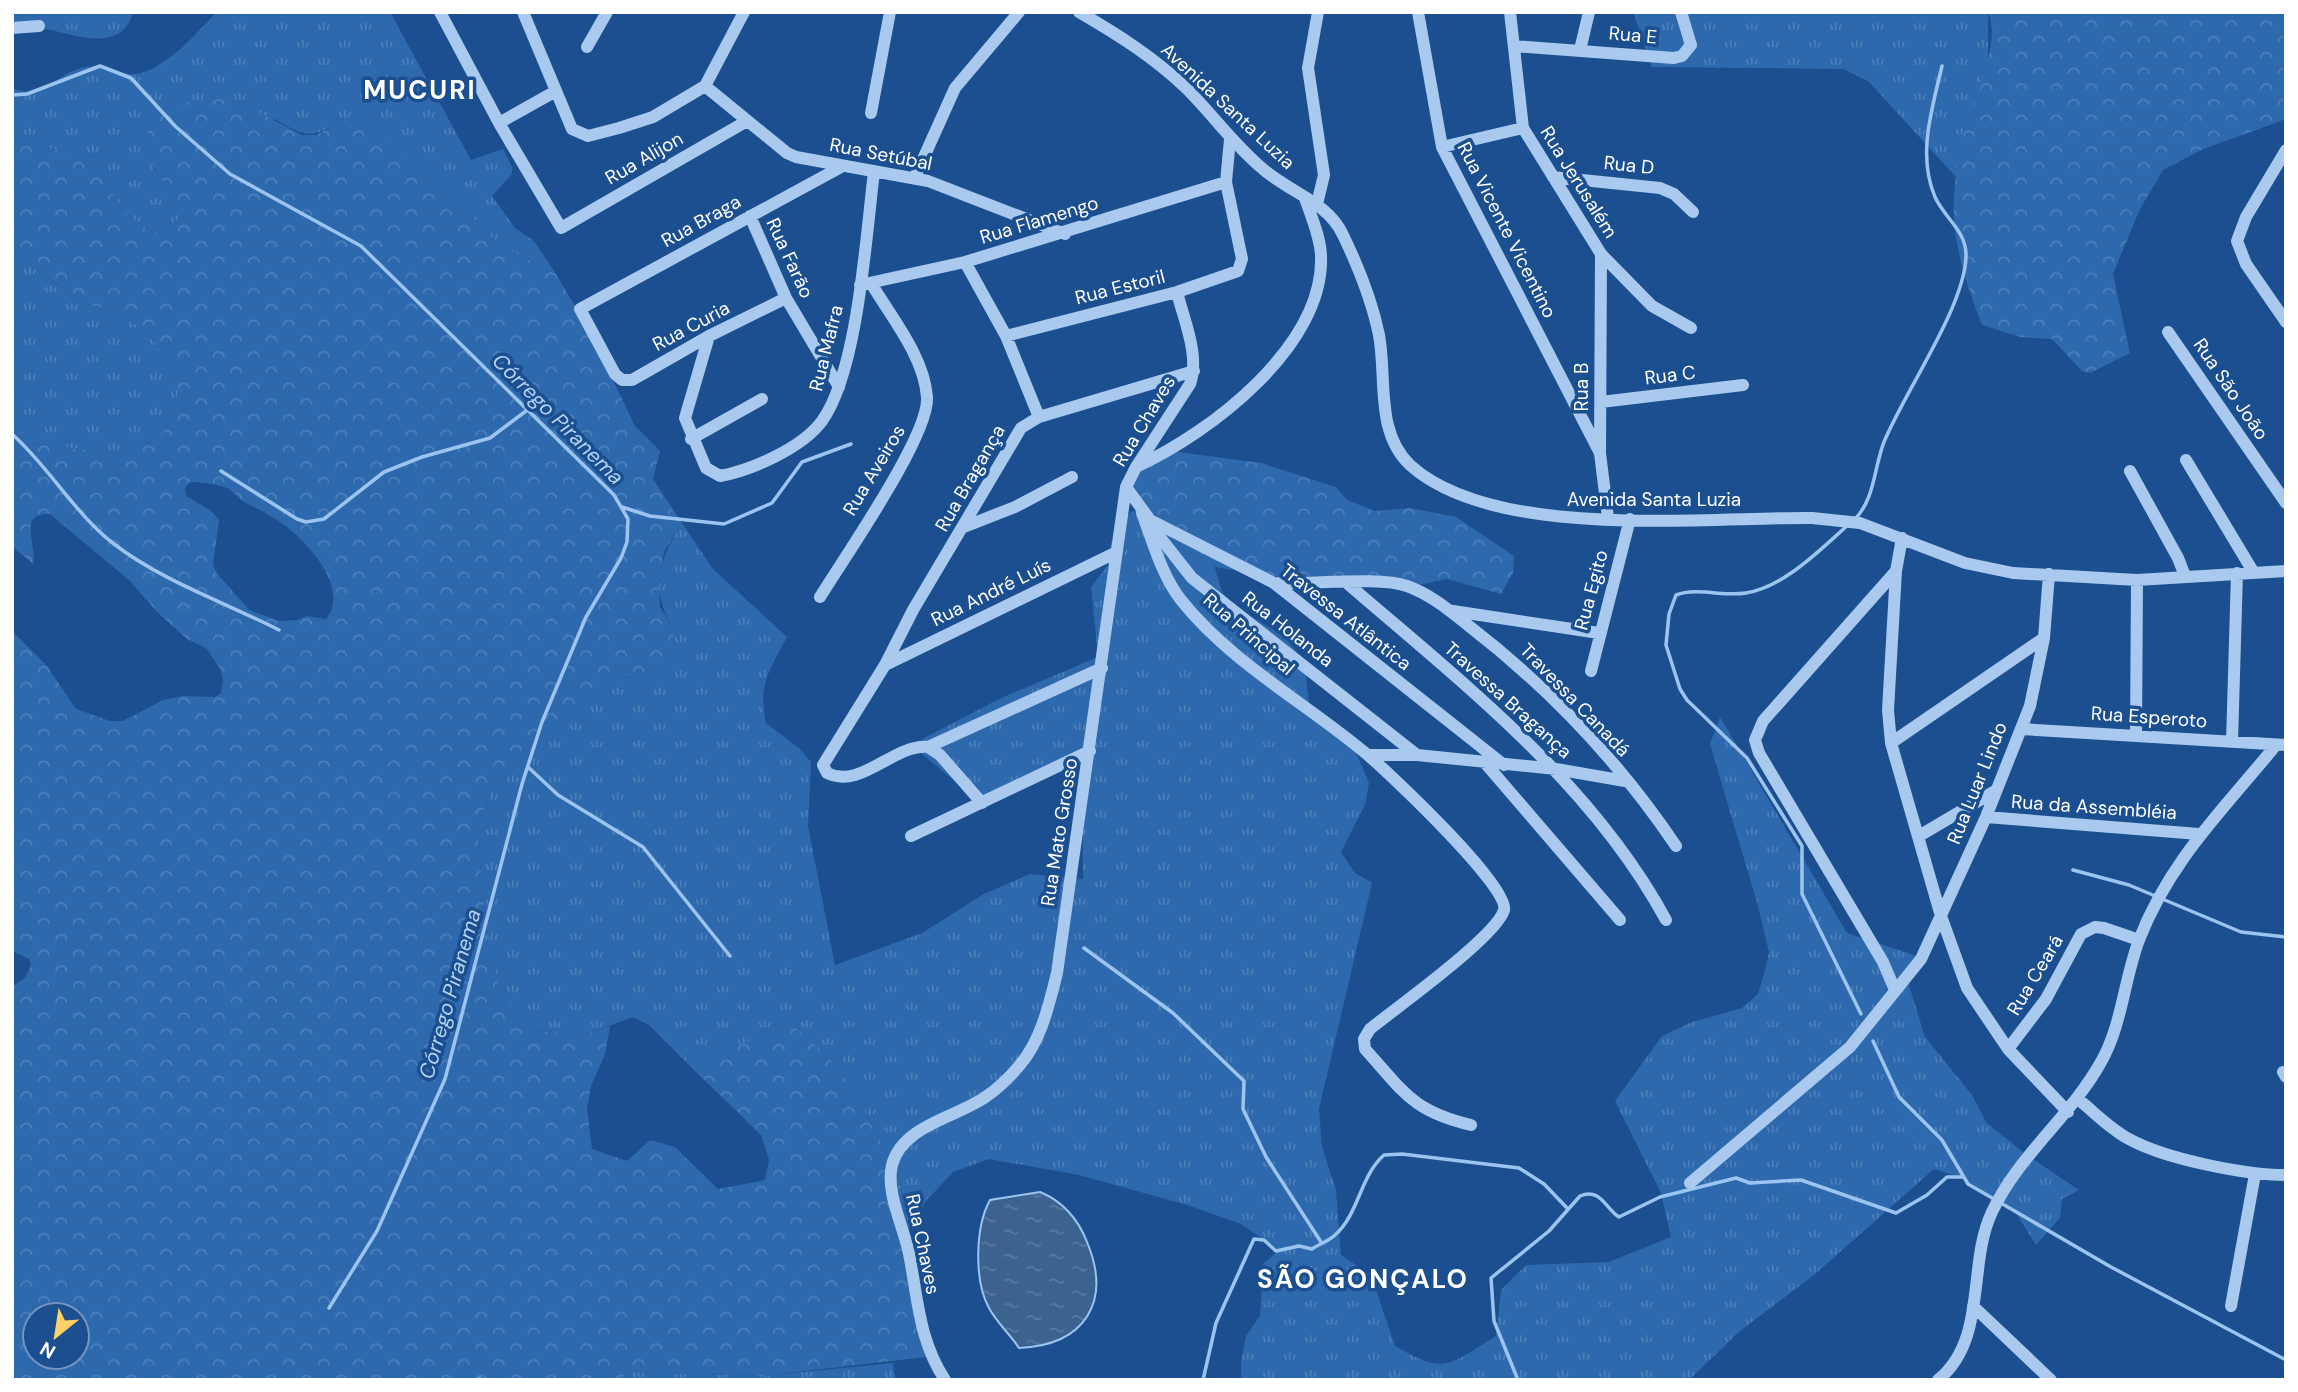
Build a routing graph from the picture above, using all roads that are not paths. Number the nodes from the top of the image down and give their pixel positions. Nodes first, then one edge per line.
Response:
1 (440, 12) edge
2 (607, 12) edge
3 (744, 12) edge
4 (890, 12) edge
5 (1019, 12) edge
6 (1079, 12) edge
7 (1318, 12) edge
8 (1418, 12) edge
9 (1510, 12) edge
10 (1589, 12) edge
11 (1681, 12) edge
12 (527, 15) edge
13 (39, 26) dead end
14 (12, 28) edge
15 (1515, 46) junction
16 (587, 47) dead end
17 (1580, 50) junction
18 (705, 86) junction
19 (556, 91) junction
20 (871, 113) dead end
21 (747, 121) junction
22 (499, 123) junction
23 (1523, 128) junction
24 (1230, 139) junction
25 (1442, 147) junction
26 (2286, 150) edge
27 (841, 167) junction
28 (874, 172) junction
29 (915, 177) junction
30 (1553, 177) junction
31 (1226, 182) junction
32 (1305, 198) junction
33 (1317, 204) junction
34 (1693, 212) dead end
35 (750, 216) junction
36 (1065, 234) junction
37 (1601, 254) junction
38 (965, 262) junction
39 (866, 284) junction
40 (1177, 292) junction
41 (786, 298) junction
42 (2286, 322) edge
43 (1691, 328) dead end
44 (2168, 332) dead end
45 (709, 336) junction
46 (1006, 336) junction
47 (1194, 372) junction
48 (615, 374) joint
49 (1744, 386) dead end
50 (839, 387) junction
51 (762, 399) dead end
52 (1601, 402) junction
53 (1040, 417) junction
54 (691, 439) junction
55 (1600, 453) junction
56 (2186, 460) dead end
57 (1136, 467) junction
58 (2130, 471) dead end
59 (1072, 477) dead end
60 (1126, 487) junction
61 (2286, 503) edge
62 (1146, 517) junction
63 (1608, 519) junction
64 (1630, 519) junction
65 (964, 527) junction
66 (1902, 538) junction
67 (1115, 553) junction
68 (1896, 571) junction
69 (2286, 571) edge
70 (2237, 573) junction
71 (2254, 573) junction
72 (2049, 574) junction
73 (2185, 576) junction
74 (2137, 580) junction
75 (1274, 583) junction
76 (1348, 584) junction
77 (820, 597) dead end
78 (1449, 610) junction
79 (1599, 633) junction
80 (2044, 638) junction
81 (885, 665) junction
82 (1102, 668) junction
83 (1591, 671) dead end
84 (2021, 729) junction
85 (2136, 736) junction
86 (2232, 742) junction
87 (1891, 743) junction
88 (2281, 745) edge
89 (928, 747) junction
90 (1090, 751) junction
91 (1368, 755) junction
92 (1416, 755) junction
93 (1486, 764) junction
94 (1504, 765) junction
95 (1556, 769) junction
96 (1625, 781) junction
97 (1995, 791) junction
98 (982, 803) junction
99 (1986, 817) junction
100 (2199, 834) junction
101 (911, 836) dead end
102 (1919, 836) junction
103 (1675, 846) dead end
104 (1941, 916) junction
105 (1620, 920) dead end
106 (1666, 920) dead end
107 (2139, 940) junction
108 (1895, 990) junction
109 (2008, 1049) junction
110 (2078, 1099) junction
111 (2068, 1112) junction
112 (1471, 1125) dead end
113 (929, 1127) joint
114 (2255, 1174) junction
115 (2286, 1175) edge
116 (1690, 1183) dead end
117 (1973, 1306) junction
118 (2231, 1306) dead end
119 (945, 1380) edge
120 (1938, 1380) edge
121 (2051, 1380) edge

1 - 22 street
2 - 16 street
3 - 18 street
4 - 20 street
5 - 29 street
6 - 24 street, Avenida Santa Luzia
7 - 33 street
8 - 25 street, Rua Vicente Vicentino
9 - 15 street, Rua Jerusalém
10 - 17 street, Rua E
11 - 17 street, Rua E
12 - 19 street
13 - 14 street
15 - 17 street, Rua E
15 - 23 street, Rua Jerusalém
18 - 19 street
18 - 21 street, Rua Setúbal
19 - 22 street
21 - 22 street, Rua Alijon
21 - 27 street, Rua Setúbal
23 - 25 street
23 - 30 street, Rua Jerusalém
24 - 31 street
24 - 32 street, Avenida Santa Luzia
25 - 55 street, Rua Vicente Vicentino
26 - 42 street
27 - 28 street, Rua Setúbal
27 - 35 street, Rua Braga
28 - 29 street, Rua Setúbal
28 - 39 street
29 - 36 street, Rua Setúbal
30 - 34 street, Rua D
30 - 37 street, Rua Jerusalém
31 - 36 street, Rua Flamengo
31 - 40 street, Rua Estoril
32 - 33 street, Avenida Santa Luzia
32 - 57 street
33 - 63 street, Avenida Santa Luzia
35 - 41 street, Rua Farão
35 - 48 street, Rua Braga
36 - 38 street, Rua Flamengo
37 - 43 street, Rua Jerusalém
37 - 52 street, Rua B
38 - 39 street, Rua Flamengo
38 - 46 street
39 - 50 street, Rua Mafra
39 - 77 street, Rua Aveiros
40 - 46 street, Rua Estoril
40 - 47 street, Rua Chaves
41 - 45 street, Rua Curia
41 - 50 street, Rua Farão
44 - 61 street, Rua São João
45 - 48 street, Rua Curia
45 - 54 street
46 - 53 street
47 - 53 street
47 - 57 street, Rua Chaves
49 - 52 street, Rua C
50 - 54 street, Rua Mafra
51 - 54 street
52 - 55 street, Rua B
53 - 65 street, Rua Bragança
55 - 63 street, Rua B
56 - 71 street
57 - 60 street, Rua Chaves
58 - 73 street
59 - 65 street
60 - 62 street
60 - 67 street, Rua Mato Grosso
62 - 75 street, Travessa Atlântica
62 - 91 street, Rua Principal
62 - 92 street, Rua Holanda
63 - 64 street, Avenida Santa Luzia
64 - 66 street, Avenida Santa Luzia
64 - 79 street, Rua Egito
65 - 81 street, Rua Bragança
66 - 68 street
66 - 72 street, Avenida Santa Luzia
67 - 81 street, Rua André Luís
67 - 82 street, Rua Mato Grosso
68 - 87 street
68 - 108 street
69 - 71 street, Avenida Santa Luzia
70 - 71 street, Avenida Santa Luzia
70 - 73 street, Avenida Santa Luzia
70 - 86 street
72 - 74 street, Avenida Santa Luzia
72 - 80 street, Rua Luar Lindo
73 - 74 street, Avenida Santa Luzia
74 - 85 street
75 - 76 street
75 - 94 street, Travessa Atlântica
76 - 78 street, Travessa Canadá
76 - 95 street, Travessa Bragança
78 - 79 street
78 - 96 street, Travessa Canadá
79 - 83 street, Rua Egito
80 - 84 street, Rua Luar Lindo
80 - 87 street
81 - 89 street, Rua Bragança
82 - 89 street
82 - 90 street, Rua Mato Grosso
84 - 85 street, Rua Esperoto
84 - 97 street, Rua Luar Lindo
85 - 86 street, Rua Esperoto
86 - 88 street, Rua Esperoto
87 - 102 street
88 - 100 street
89 - 98 street
90 - 98 street
90 - 113 street, Rua Mato Grosso
91 - 92 street
91 - 112 street, Rua Principal
92 - 93 street
93 - 94 street
93 - 105 street
94 - 95 street
95 - 96 street
95 - 106 street, Travessa Bragança
96 - 103 street, Travessa Canadá
97 - 99 street, Rua Luar Lindo
97 - 102 street
98 - 101 street
99 - 100 street, Rua da Assembléia
99 - 104 street, Rua Luar Lindo
100 - 107 street
102 - 104 street
104 - 108 street, Rua Luar Lindo
104 - 109 street
107 - 109 street, Rua Ceará
107 - 110 street
108 - 116 street, Rua Luar Lindo
109 - 111 street
110 - 111 street
110 - 114 street
111 - 117 street
113 - 119 street, Rua Chaves
114 - 115 street
114 - 118 street
117 - 120 street
117 - 121 street

